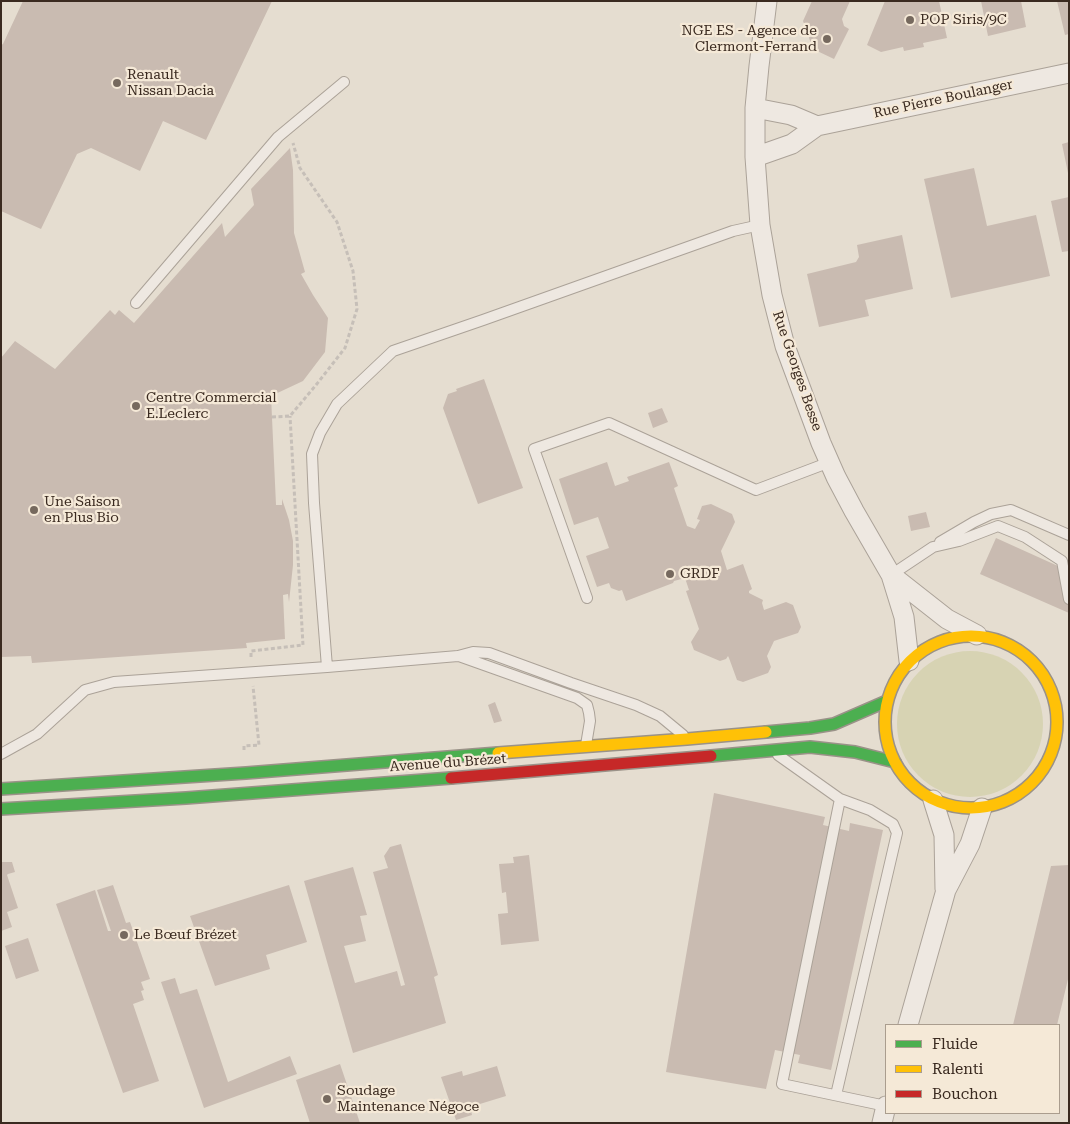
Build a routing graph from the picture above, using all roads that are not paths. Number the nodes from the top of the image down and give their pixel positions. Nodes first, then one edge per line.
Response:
1 (767, 1) edge
2 (1069, 73) edge
3 (344, 82) dead end
4 (755, 108) junction
5 (817, 126) junction
6 (755, 157) junction
7 (760, 225) junction
8 (136, 303) dead end
9 (830, 462) junction
10 (1069, 535) edge
11 (933, 547) junction
12 (891, 575) junction
13 (586, 598) dead end
14 (1069, 599) edge
15 (977, 636) junction
16 (458, 656) junction
17 (910, 661) junction
18 (327, 667) junction
19 (1047, 680) junction
20 (1062, 688) dead end
21 (887, 701) junction
22 (687, 739) junction
23 (1069, 744) edge
24 (586, 746) junction
25 (771, 750) junction
26 (1052, 752) junction
27 (1, 754) edge
28 (895, 762) junction
29 (1, 789) edge
30 (840, 799) junction
31 (933, 800) junction
32 (982, 808) junction
33 (1, 809) edge
34 (946, 890) junction
35 (908, 1024) edge
36 (836, 1095) junction
37 (885, 1106) edge
38 (885, 1110) edge
39 (882, 1123) edge

1 - 4 street, Rue Georges Besse
2 - 5 street, Rue Pierre Boulanger
3 - 8 lane
4 - 5 street
4 - 6 street, Rue Georges Besse
5 - 6 street, Rue Pierre Boulanger
6 - 7 street, Rue Georges Besse
7 - 9 street, Rue Georges Besse
7 - 18 lane
9 - 12 street, Rue Georges Besse
9 - 13 lane
10 - 11 lane
11 - 12 lane
11 - 14 lane
12 - 15 street, Rue Georges Besse
12 - 17 street, Rue Georges Besse
15 - 17 street
15 - 19 street
16 - 18 lane
16 - 22 lane
16 - 24 lane
17 - 21 street
18 - 27 lane
19 - 20 street
19 - 26 street
21 - 22 street, Avenue du Brézet
21 - 28 street
22 - 24 street, Avenue du Brézet
23 - 26 street
24 - 29 street, Avenue du Brézet
25 - 28 street, Avenue du Brézet
25 - 30 lane
25 - 33 street, Avenue du Brézet
26 - 32 street
28 - 31 street
30 - 36 lane
30 - 36 lane
31 - 32 street
31 - 34 street
32 - 34 street
34 - 35 street
36 - 37 lane
38 - 39 street

